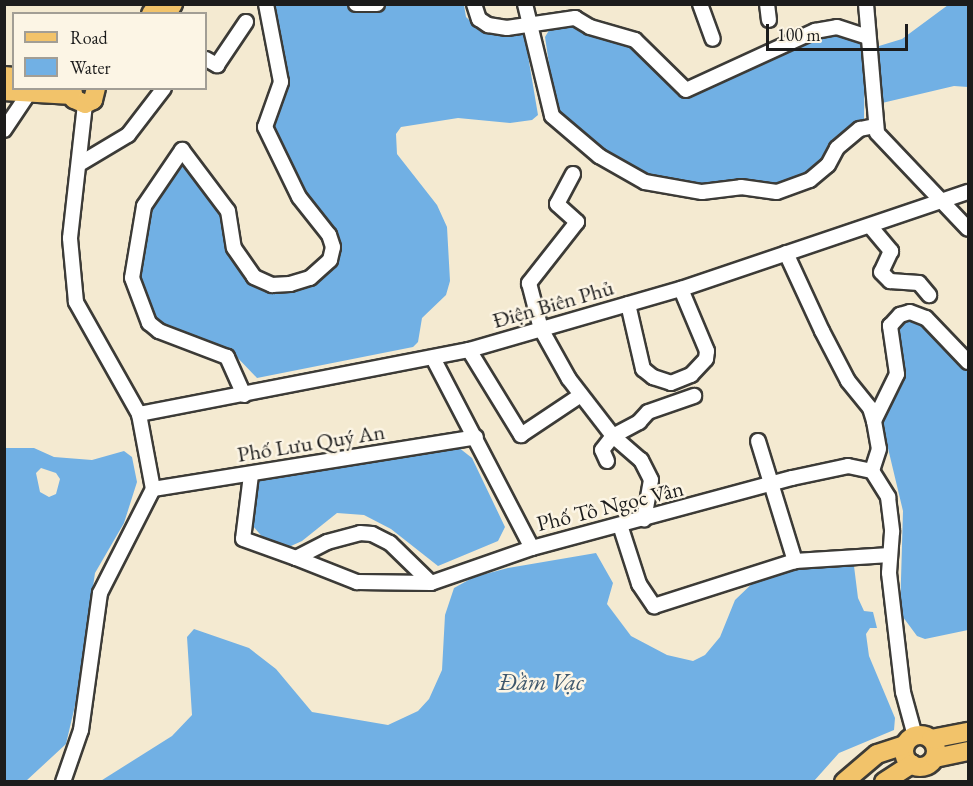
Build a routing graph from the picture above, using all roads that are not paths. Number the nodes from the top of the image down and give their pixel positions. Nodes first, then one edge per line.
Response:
1 (266, 4) edge
2 (357, 4) edge
3 (377, 4) edge
4 (474, 4) edge
5 (525, 4) edge
6 (700, 4) edge
7 (767, 4) edge
8 (866, 4) edge
9 (769, 20) dead end
10 (246, 22) dead end
11 (530, 26) junction
12 (867, 37) junction
13 (713, 39) dead end
14 (207, 59) edge
15 (162, 90) edge
16 (4, 91) edge
17 (29, 93) junction
18 (88, 93) edge
19 (876, 126) junction
20 (4, 130) edge
21 (81, 163) junction
22 (573, 174) dead end
23 (969, 192) edge
24 (941, 201) junction
25 (870, 226) junction
26 (969, 229) edge
27 (786, 253) junction
28 (681, 289) junction
29 (929, 295) dead end
30 (628, 304) junction
31 (541, 329) junction
32 (969, 342) edge
33 (469, 350) junction
34 (957, 352) junction
35 (433, 358) junction
36 (969, 362) edge
37 (581, 395) junction
38 (244, 396) junction
39 (694, 396) dead end
40 (139, 414) junction
41 (874, 421) junction
42 (613, 436) junction
43 (476, 437) junction
44 (759, 441) dead end
45 (607, 461) dead end
46 (872, 471) junction
47 (251, 475) junction
48 (772, 485) junction
49 (153, 489) junction
50 (644, 519) junction
51 (620, 525) junction
52 (532, 548) junction
53 (890, 555) junction
54 (296, 558) junction
55 (795, 561) junction
56 (431, 583) junction
57 (969, 732) edge
58 (917, 740) junction
59 (969, 751) edge
60 (934, 758) junction
61 (912, 764) junction
62 (63, 782) edge
63 (844, 782) edge
64 (884, 782) edge

1 - 38 street
2 - 3 street
4 - 11 street
5 - 11 street
6 - 13 street
7 - 9 street
8 - 12 street
10 - 14 street
11 - 12 street
11 - 19 street
12 - 19 street
15 - 21 street
16 - 17 main road
17 - 18 main road
17 - 20 street
18 - 21 street
19 - 24 street
21 - 40 street
22 - 31 street
23 - 24 street, Điện Biên Phủ
24 - 25 street, Điện Biên Phủ
24 - 26 street
25 - 27 street, Điện Biên Phủ
25 - 29 street
27 - 28 street, Điện Biên Phủ
27 - 41 street
28 - 30 street, Điện Biên Phủ
28 - 30 street
30 - 31 street, Điện Biên Phủ
31 - 33 street, Điện Biên Phủ
31 - 37 street
32 - 34 street
33 - 35 street, Điện Biên Phủ
33 - 37 street
34 - 36 street
34 - 41 street
35 - 38 street, Điện Biên Phủ
35 - 43 street, Phố Tô Ngọc Vân
37 - 42 street
38 - 40 street, Điện Biên Phủ
39 - 42 street
40 - 49 street
41 - 46 street
42 - 45 street
42 - 50 street
43 - 47 street, Phố Lưu Quý An
43 - 52 street, Phố Tô Ngọc Vân
44 - 48 street
46 - 48 street, Phố Tô Ngọc Vân
46 - 53 street
47 - 49 street, Phố Lưu Quý An
47 - 54 street
48 - 50 street, Phố Tô Ngọc Vân
48 - 55 street
49 - 62 street
50 - 51 street, Phố Tô Ngọc Vân
51 - 52 street, Phố Tô Ngọc Vân
51 - 55 street
52 - 56 street
53 - 55 street
53 - 58 street
54 - 56 street
54 - 56 street
57 - 58 main road
58 - 60 main road
58 - 61 main road
58 - 63 main road
59 - 60 main road
60 - 61 main road
61 - 64 main road

